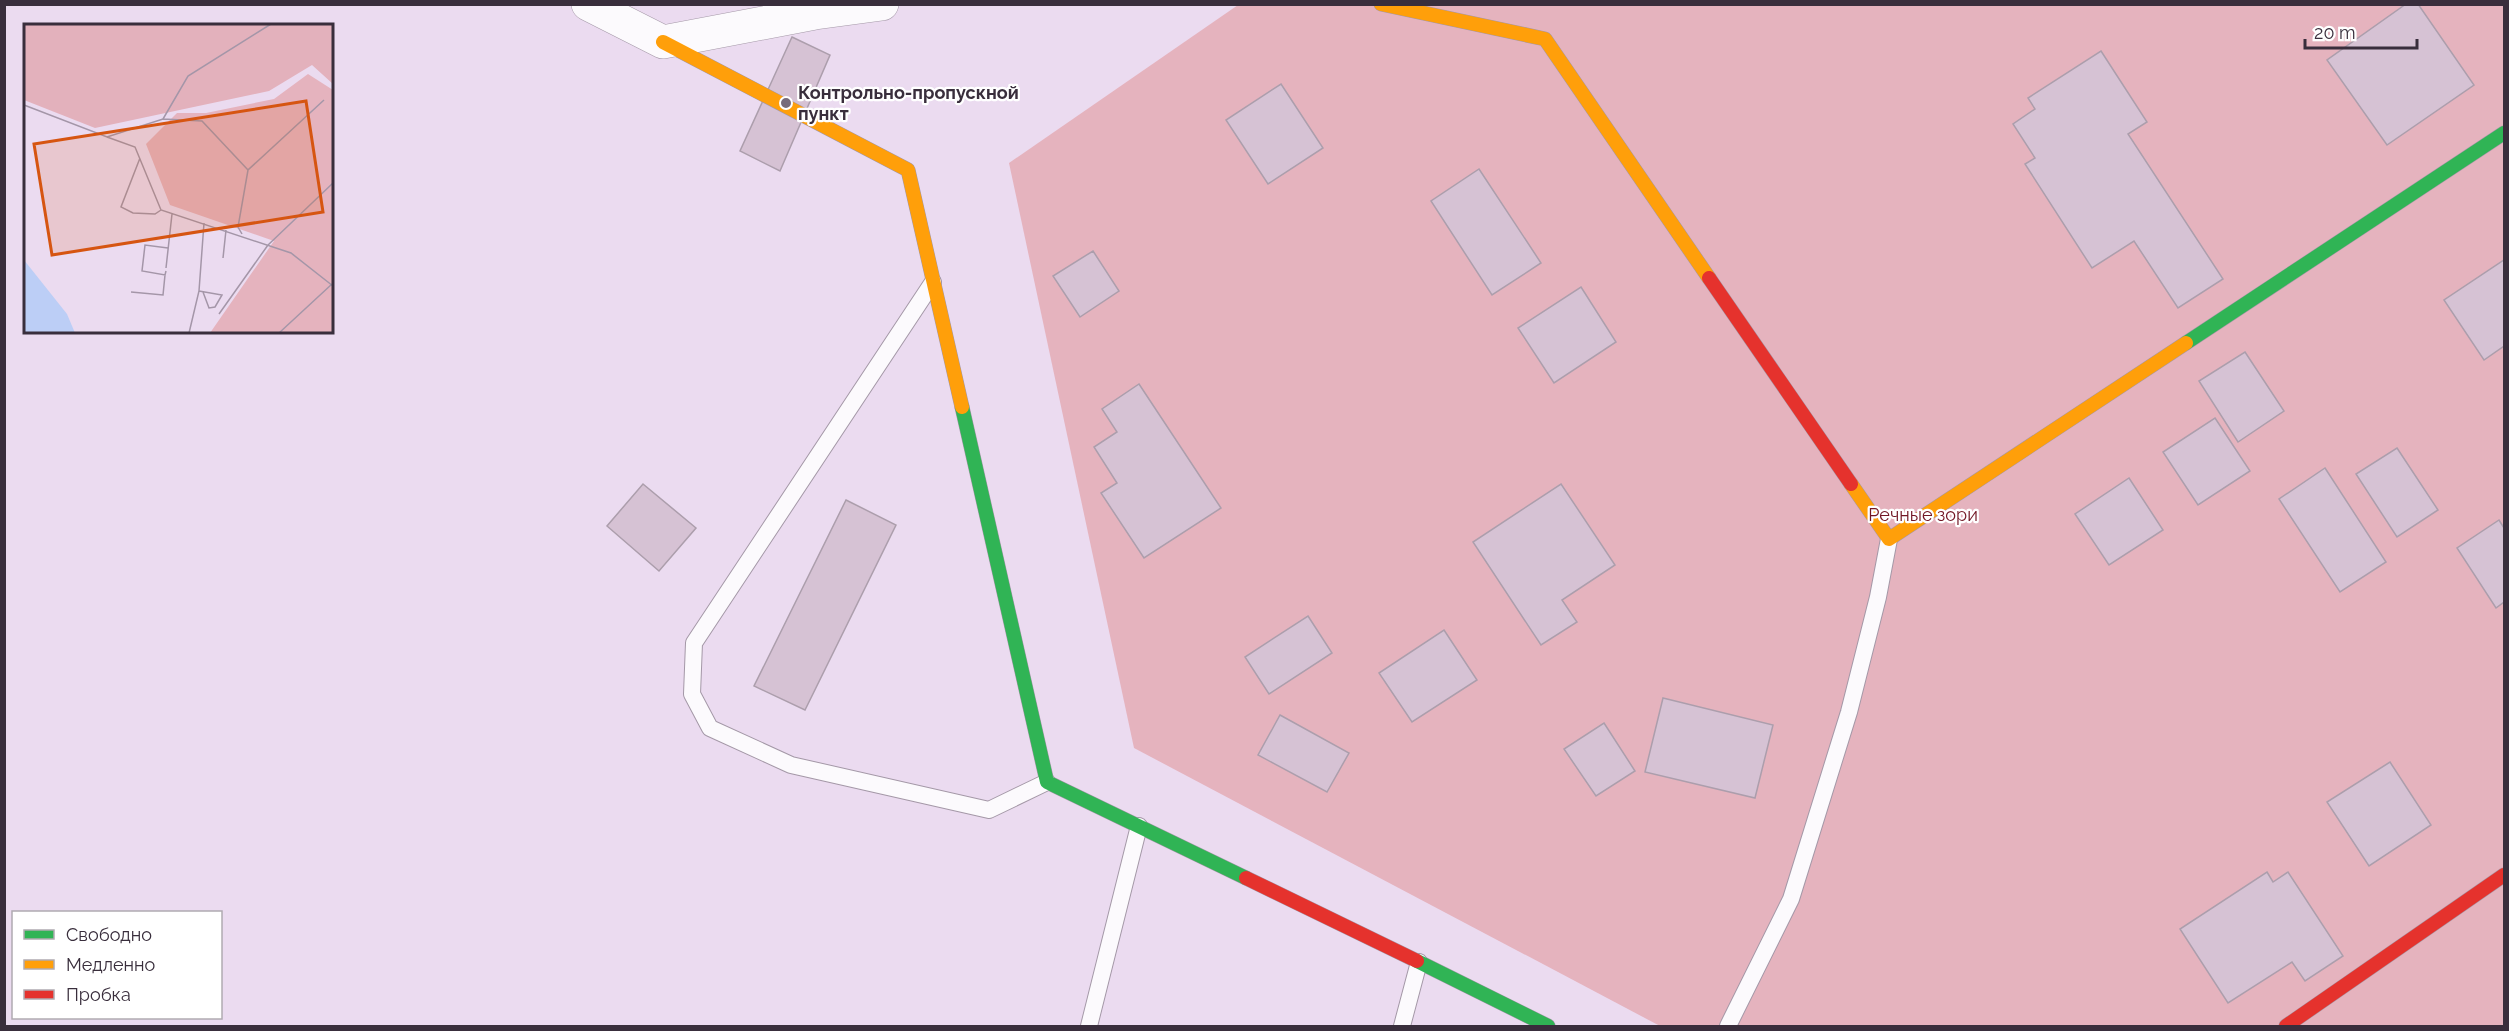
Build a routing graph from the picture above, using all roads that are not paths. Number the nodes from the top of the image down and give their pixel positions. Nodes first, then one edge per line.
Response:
1 (588, 4) edge
2 (882, 4) edge
3 (1381, 4) edge
4 (663, 42) junction
5 (2505, 133) edge
6 (933, 281) junction
7 (1890, 539) junction
8 (1047, 782) junction
9 (1139, 826) junction
10 (2505, 875) edge
11 (1419, 962) junction
12 (1089, 1026) edge
13 (1402, 1026) edge
14 (1548, 1026) edge
15 (1728, 1026) edge
16 (2286, 1026) edge

1 - 4 street
2 - 4 street
3 - 7 street
4 - 6 street
5 - 7 street
6 - 8 street
6 - 8 lane
7 - 15 lane
8 - 9 street
9 - 11 street
9 - 12 lane
10 - 16 street
11 - 13 lane
11 - 14 street

